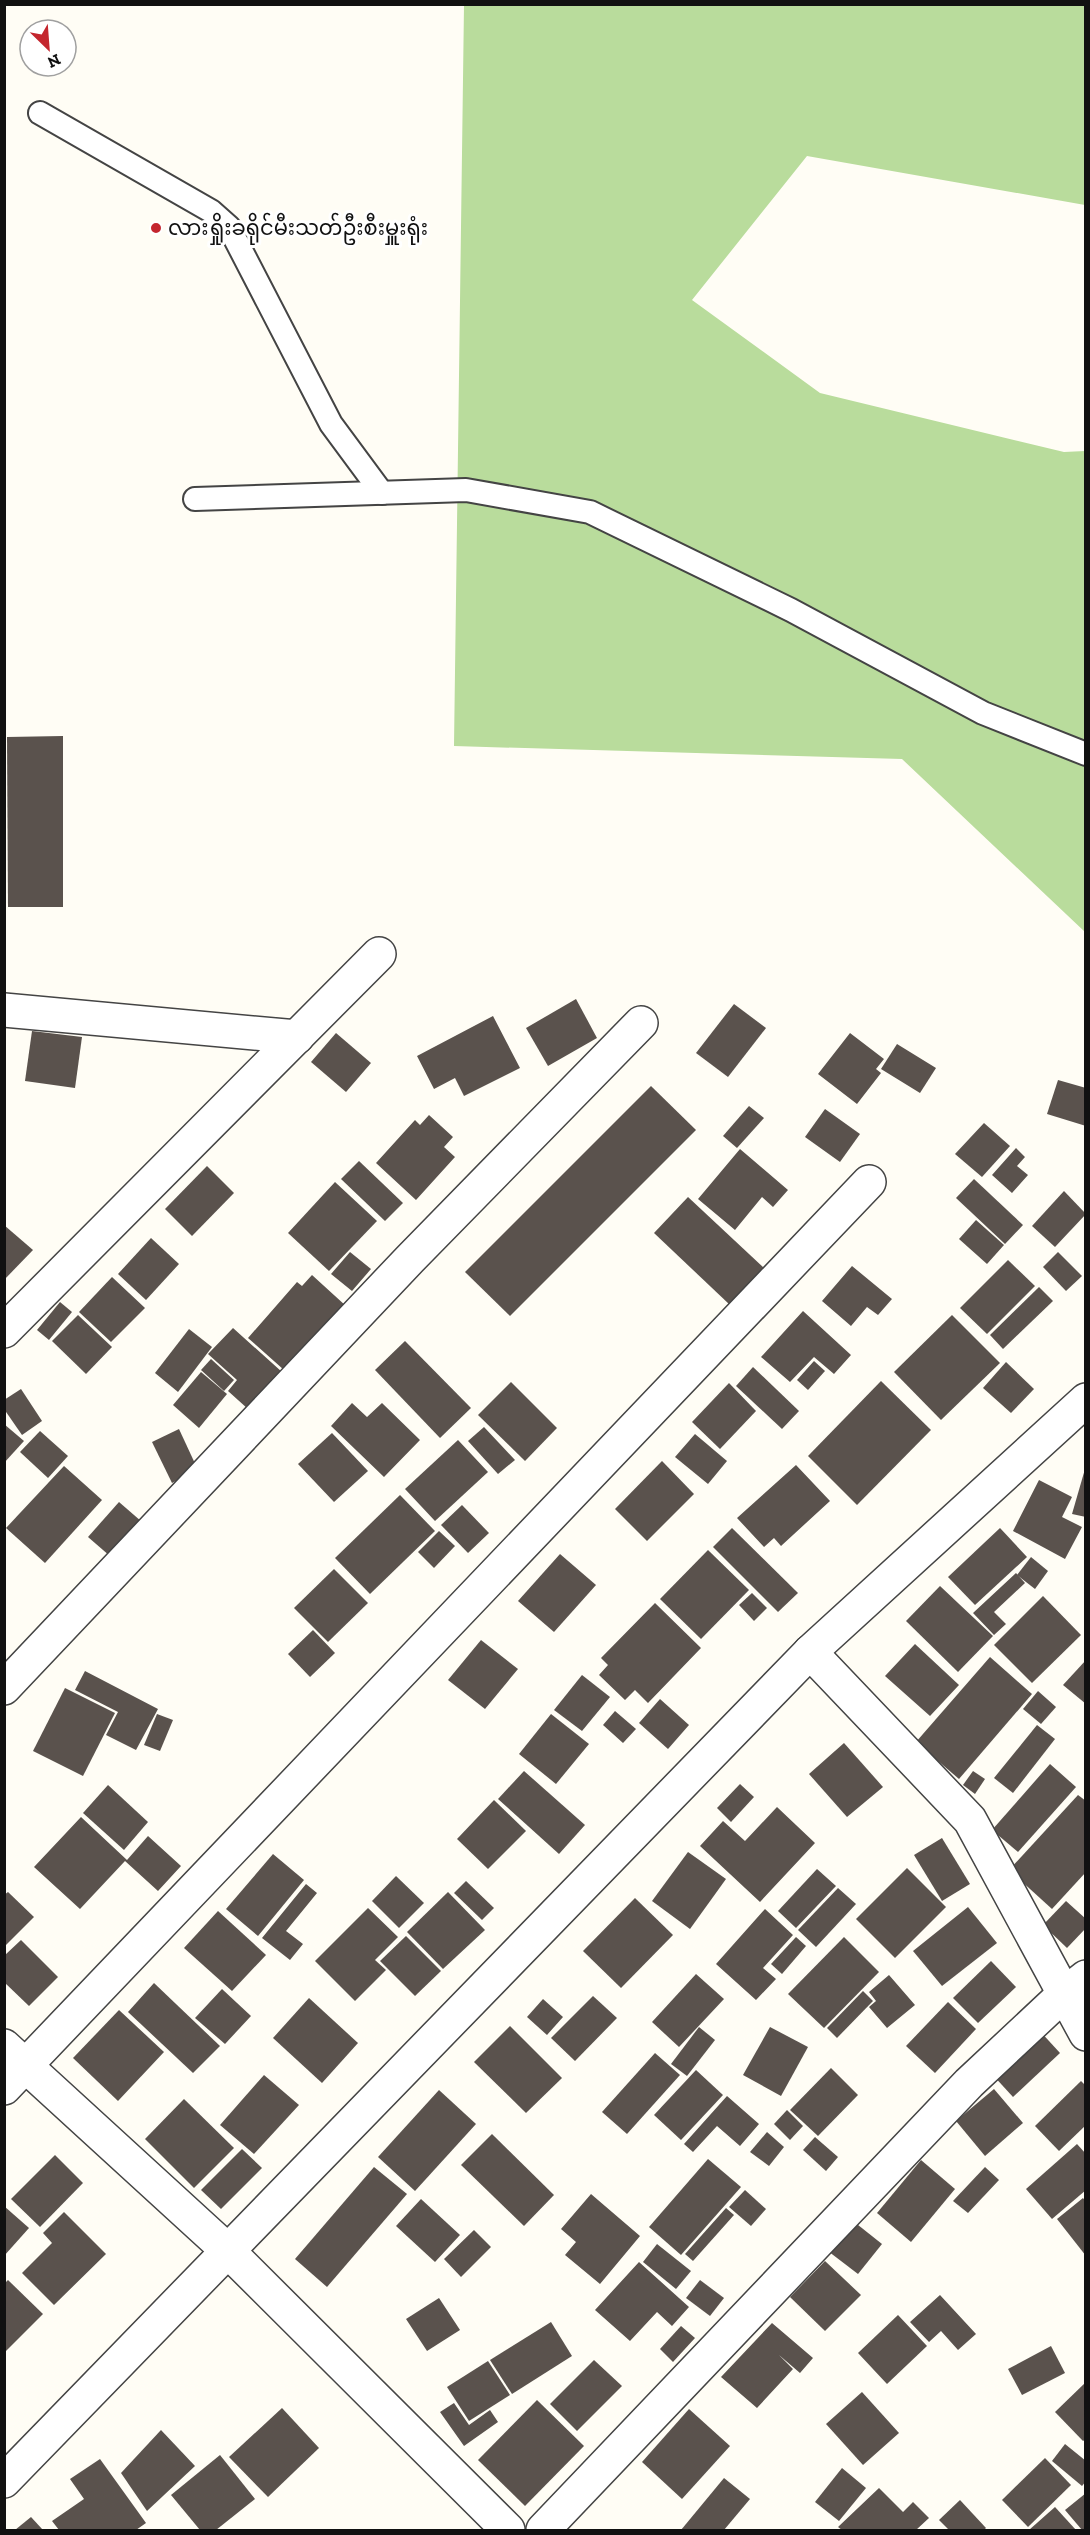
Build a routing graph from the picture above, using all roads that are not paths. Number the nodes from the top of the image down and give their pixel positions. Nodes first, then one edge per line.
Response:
1 (40, 113) dead end
2 (382, 493) junction
3 (195, 499) dead end
4 (1086, 754) edge
5 (379, 954) dead end
6 (4, 1010) edge
7 (641, 1023) dead end
8 (297, 1036) junction
9 (869, 1182) dead end
10 (4, 1331) edge
11 (1086, 1400) edge
12 (1073, 1428) edge
13 (810, 1652) junction
14 (4, 1688) edge
15 (1074, 1986) edge
16 (1086, 2034) edge
17 (12, 2067) edge
18 (227, 2250) junction
19 (4, 2481) edge
20 (508, 2530) edge
21 (543, 2530) edge

1 - 2 lane
2 - 3 lane
2 - 4 lane
5 - 8 street
6 - 8 street
7 - 14 street
8 - 10 street
9 - 17 street
11 - 12 street
12 - 13 street
13 - 15 street
13 - 18 street
15 - 16 street
15 - 21 street
17 - 18 street
18 - 19 street
18 - 20 street

